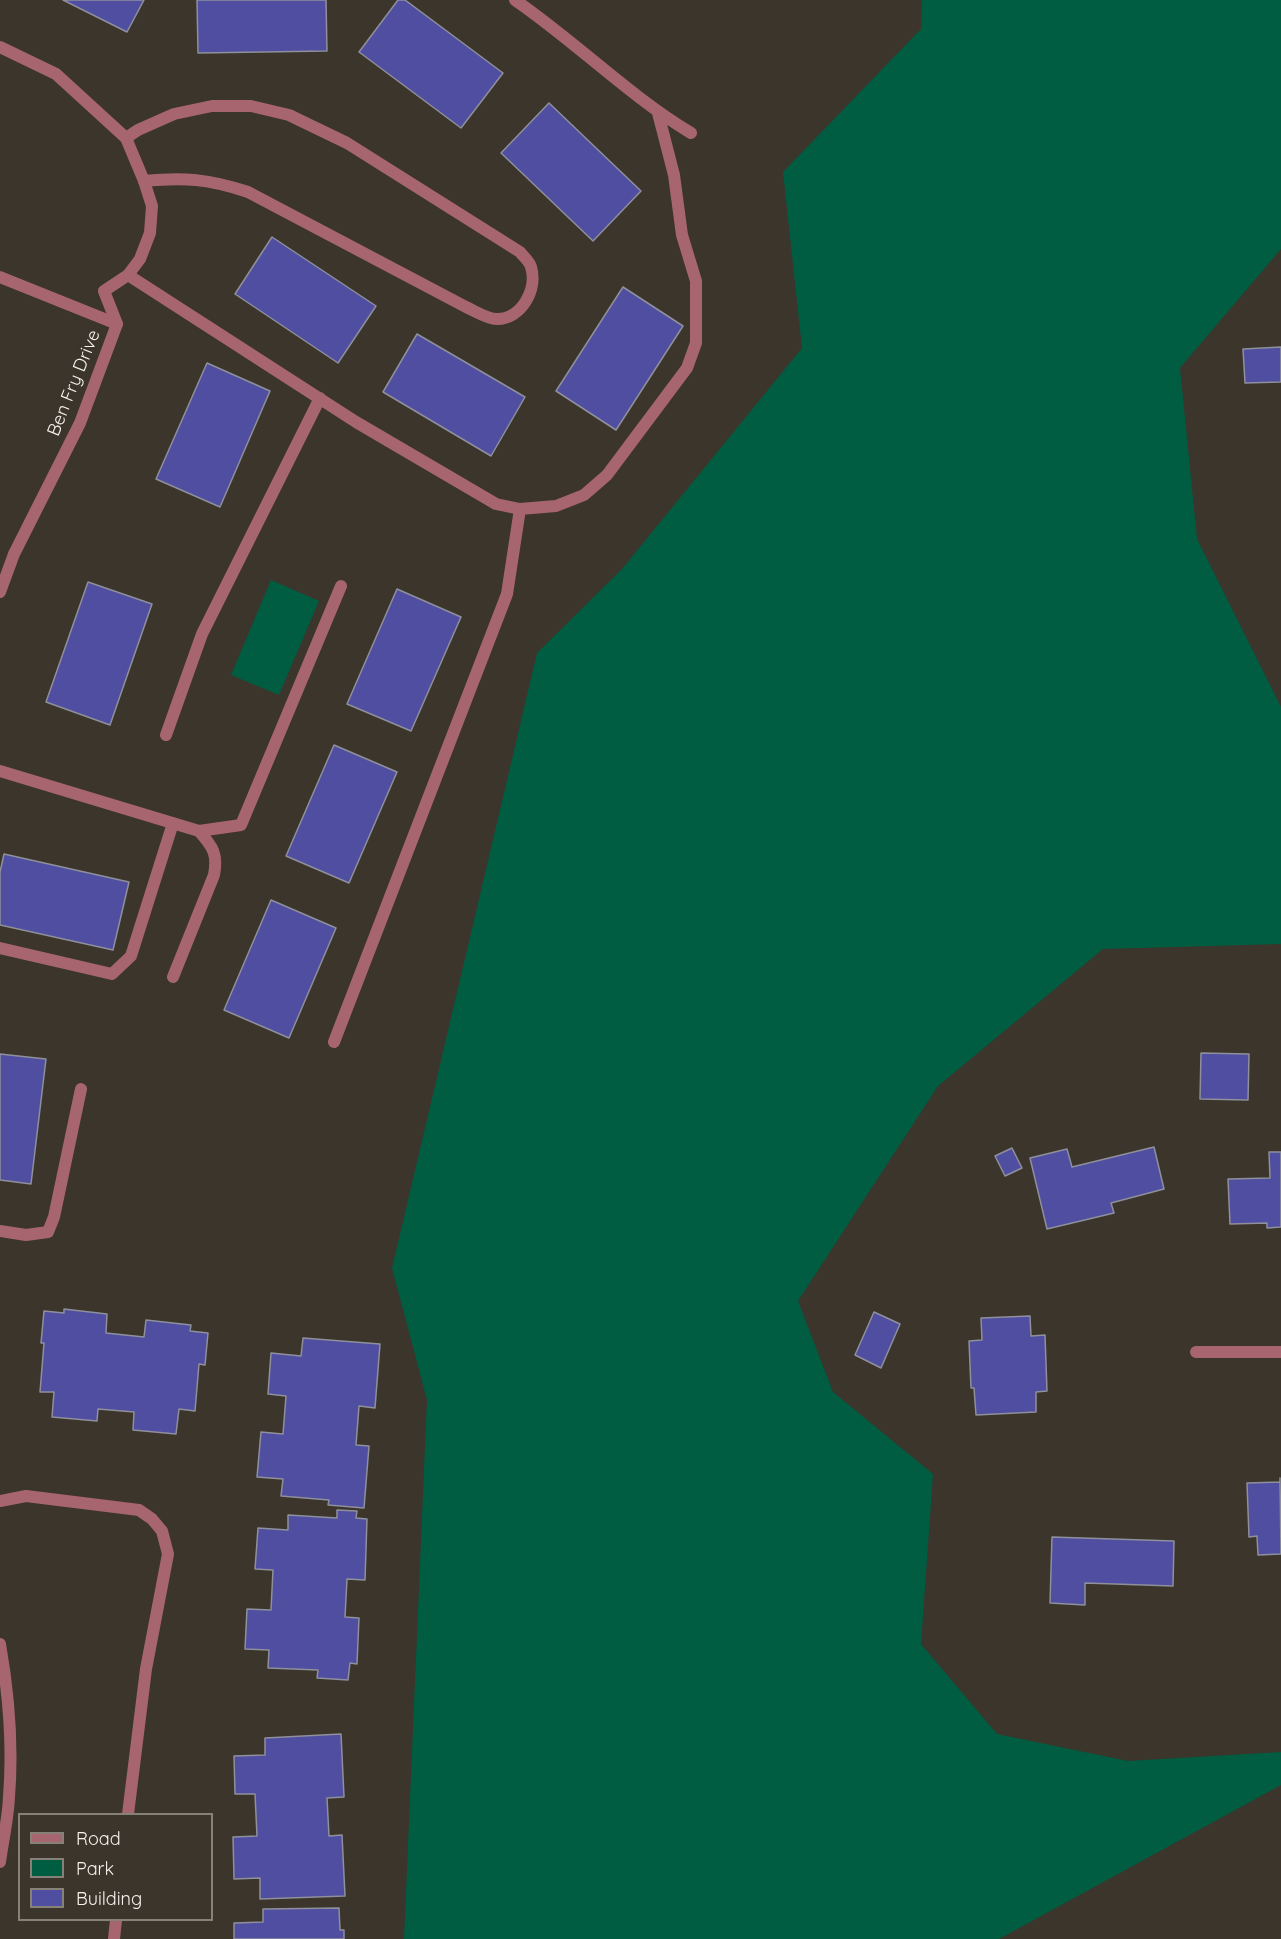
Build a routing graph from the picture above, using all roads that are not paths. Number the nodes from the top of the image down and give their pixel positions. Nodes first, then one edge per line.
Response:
1 (515, 0) edge
2 (0, 47) edge
3 (658, 113) junction
4 (691, 133) dead end
5 (126, 138) junction
6 (144, 181) junction
7 (128, 274) junction
8 (0, 277) edge
9 (117, 324) junction
10 (320, 398) junction
11 (520, 509) junction
12 (341, 586) dead end
13 (0, 592) edge
14 (166, 735) dead end
15 (0, 771) edge
16 (173, 823) junction
17 (199, 831) junction
18 (0, 948) edge
19 (173, 977) dead end
20 (334, 1042) dead end
21 (81, 1089) dead end
22 (0, 1231) edge
23 (1196, 1352) dead end
24 (1281, 1352) edge
25 (0, 1501) edge
26 (0, 1644) edge
27 (5, 1731) edge
28 (128, 1813) edge
29 (0, 1862) edge
30 (116, 1921) edge
31 (114, 1939) edge

1 - 3 street
2 - 5 street, Ben Fry Drive
3 - 4 street
3 - 11 street
5 - 6 street, Ben Fry Drive
5 - 6 street
6 - 7 street, Ben Fry Drive
7 - 9 street, Ben Fry Drive
7 - 10 street
8 - 9 street
9 - 13 street, Ben Fry Drive
10 - 11 street
10 - 14 street
11 - 20 street
12 - 17 street
15 - 16 street
16 - 17 street
16 - 18 street
17 - 19 street
21 - 22 street
23 - 24 street
25 - 28 street
26 - 27 street
27 - 29 street
30 - 31 street

